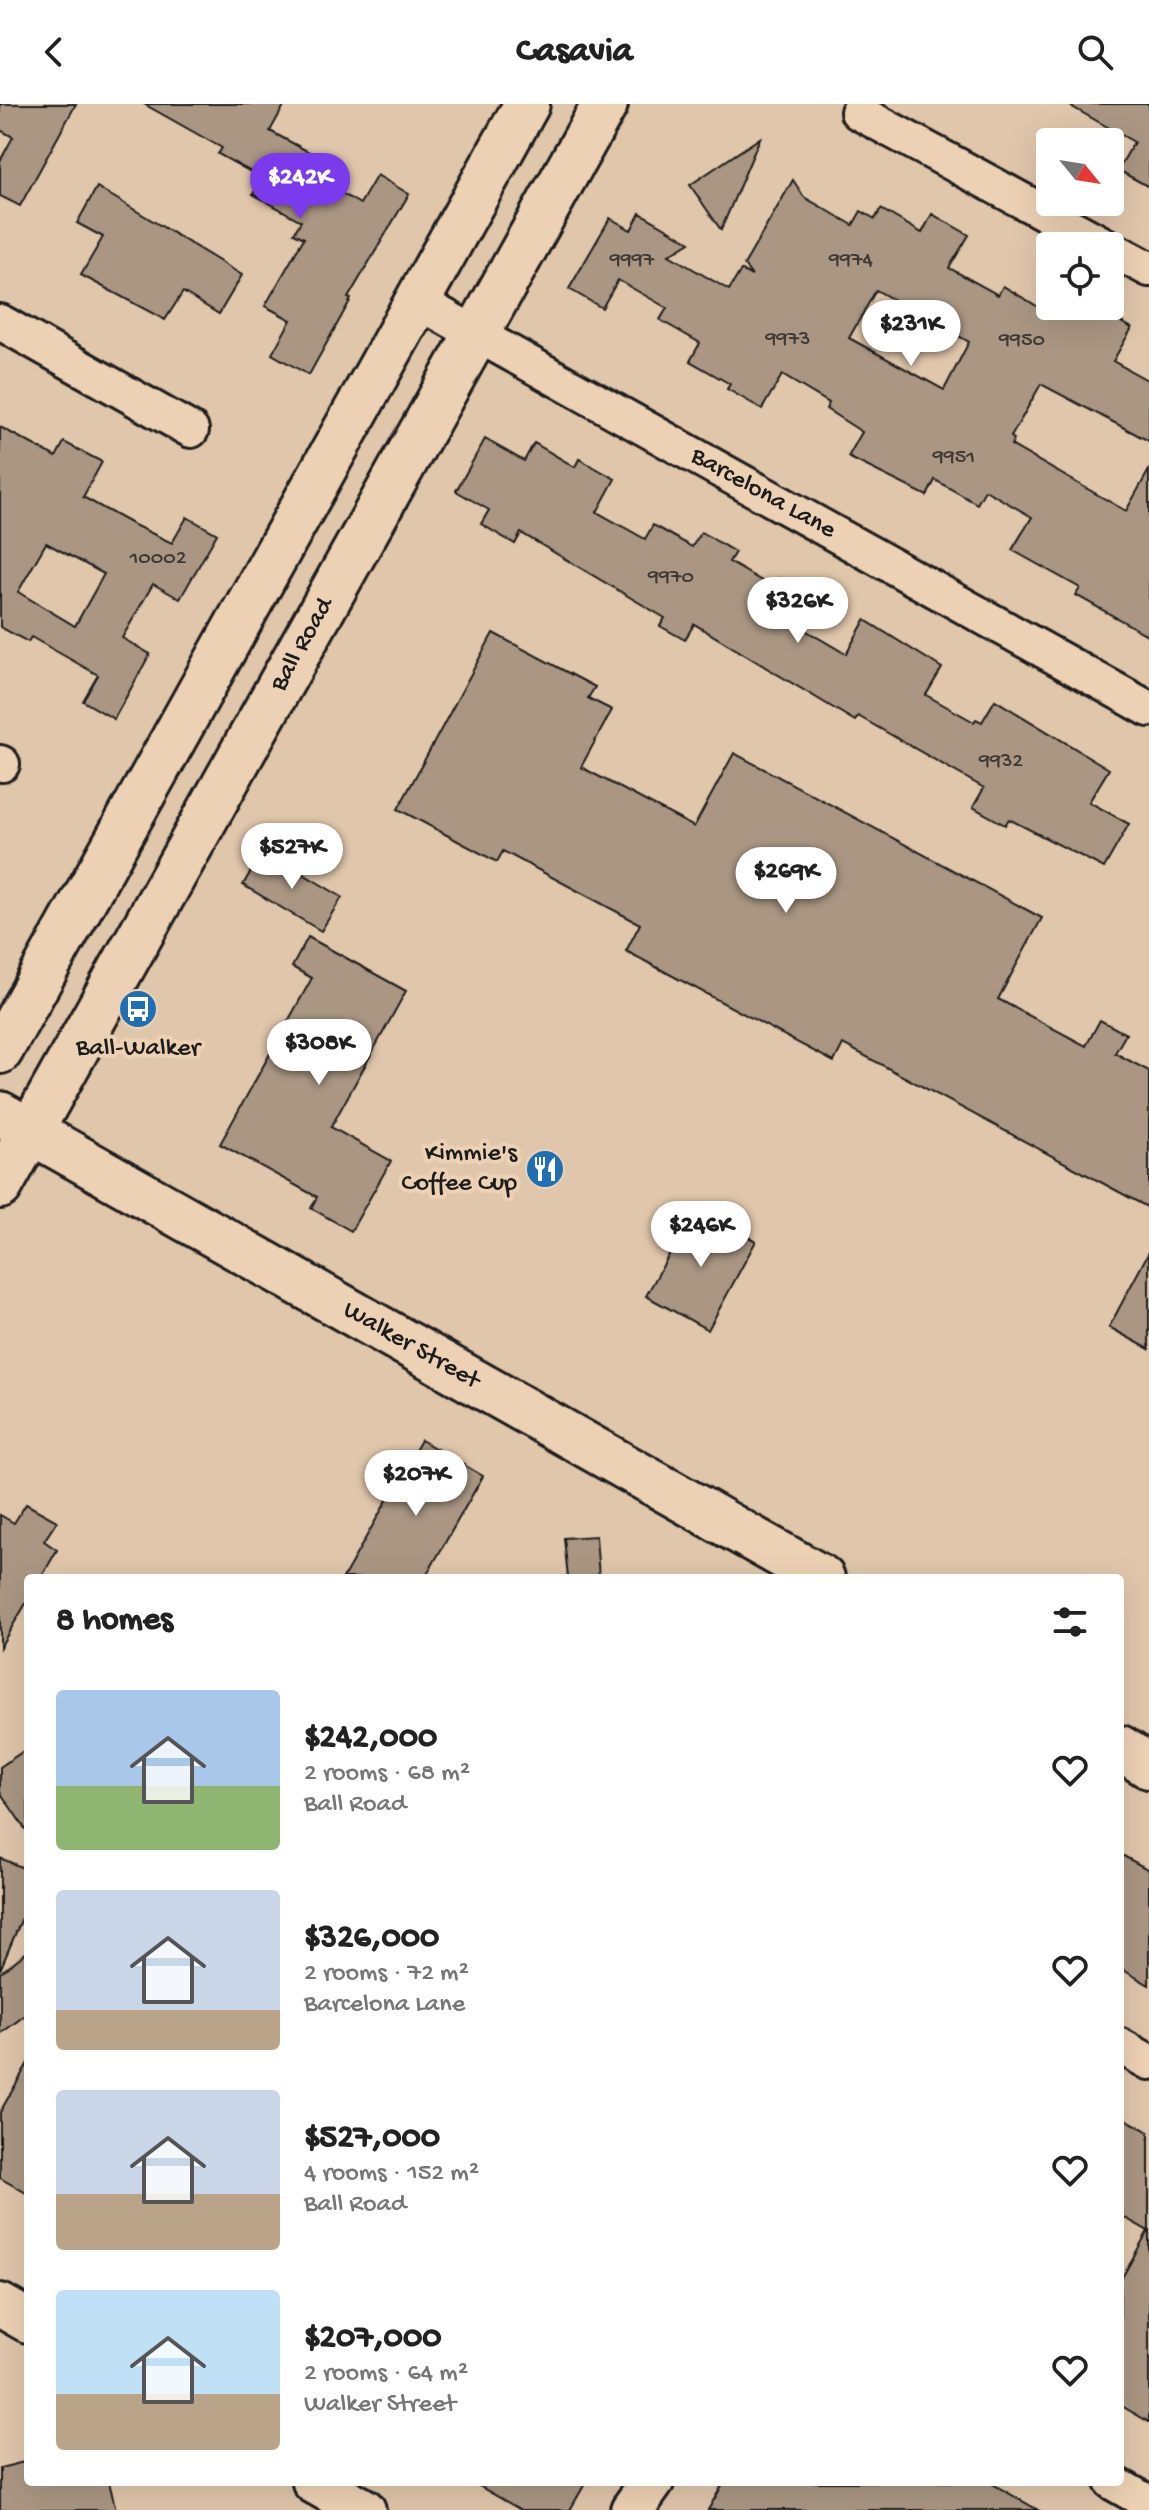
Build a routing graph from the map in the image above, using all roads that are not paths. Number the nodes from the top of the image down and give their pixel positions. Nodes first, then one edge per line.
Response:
1 (527, 104) edge
2 (605, 104) edge
3 (858, 112) dead end
4 (1080, 232) edge
5 (1124, 256) edge
6 (1149, 269) edge
7 (417, 301) junction
8 (0, 322) edge
9 (475, 335) junction
10 (191, 430) dead end
11 (1149, 709) edge
12 (0, 1051) edge
13 (16, 1122) edge
14 (0, 1186) edge
15 (815, 1574) edge
16 (1124, 1750) edge
17 (1149, 1766) edge
18 (1124, 2048) edge
19 (1149, 2062) edge
20 (0, 2305) edge
21 (24, 2319) edge
22 (321, 2486) edge
23 (649, 2486) edge
24 (1119, 2486) edge
25 (1149, 2503) edge
26 (364, 2510) edge
27 (632, 2510) edge

1 - 7 main road
2 - 9 main road, Ball Road
3 - 4 street
5 - 6 street
7 - 9 street, Barcelona Lane
7 - 12 main road
8 - 10 street
9 - 11 street, Barcelona Lane
9 - 13 main road, Ball Road
13 - 14 main road, Ball Road
13 - 15 main road, Walker Street
16 - 17 main road
18 - 19 street
20 - 21 street
22 - 26 street
23 - 27 street
24 - 25 street

